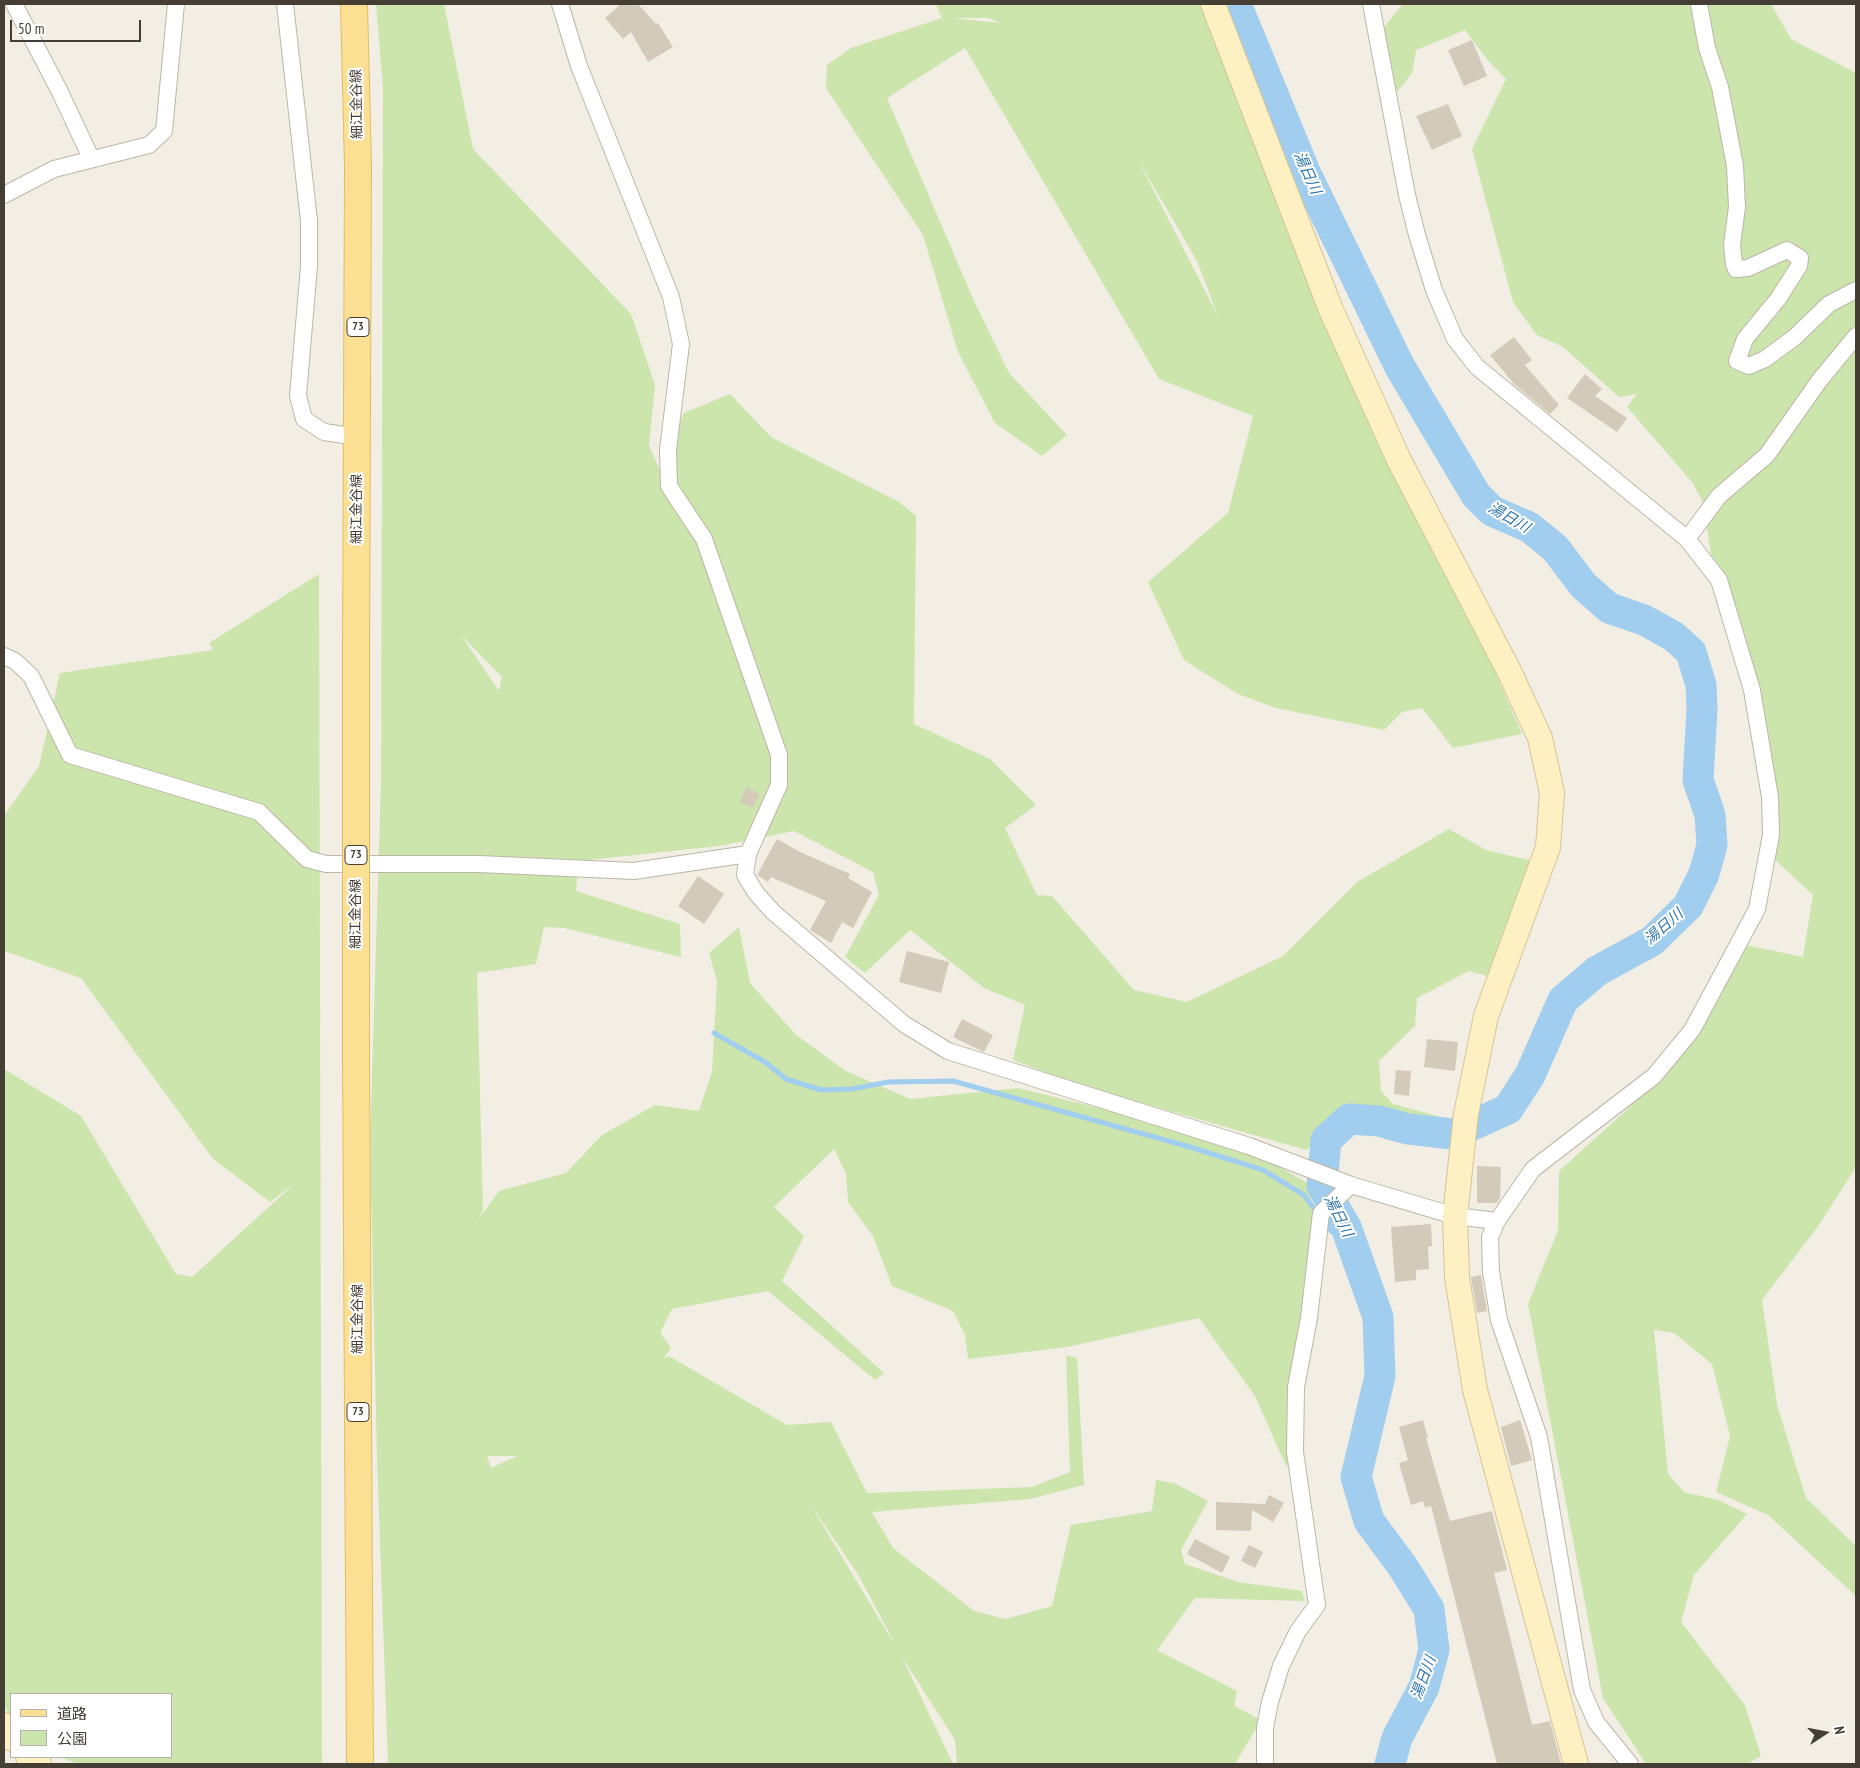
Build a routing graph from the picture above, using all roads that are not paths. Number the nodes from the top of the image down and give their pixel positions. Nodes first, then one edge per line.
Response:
1 (14, 4) edge
2 (176, 4) edge
3 (285, 4) edge
4 (354, 4) edge
5 (560, 4) edge
6 (1213, 4) edge
7 (1371, 4) edge
8 (1699, 4) edge
9 (91, 158) junction
10 (4, 194) edge
11 (1856, 290) edge
12 (1856, 336) edge
13 (357, 437) junction
14 (1687, 539) junction
15 (4, 656) edge
16 (748, 854) junction
17 (1352, 1185) junction
18 (1456, 1216) junction
19 (1497, 1221) junction
20 (4, 1725) edge
21 (10, 1736) edge
22 (360, 1764) edge
23 (1265, 1764) edge
24 (1576, 1764) edge
25 (1630, 1764) edge

1 - 9 street
2 - 9 street
3 - 13 street
4 - 13 main road, 細江金谷線 / 73
5 - 16 street
6 - 18 street
7 - 14 street
8 - 11 street
9 - 10 street
12 - 14 street
13 - 22 main road, 細江金谷線 / 73, bridge
14 - 19 street
15 - 16 street
16 - 17 street
17 - 18 street
17 - 23 street
18 - 19 street
18 - 24 street
19 - 25 street
20 - 21 street

